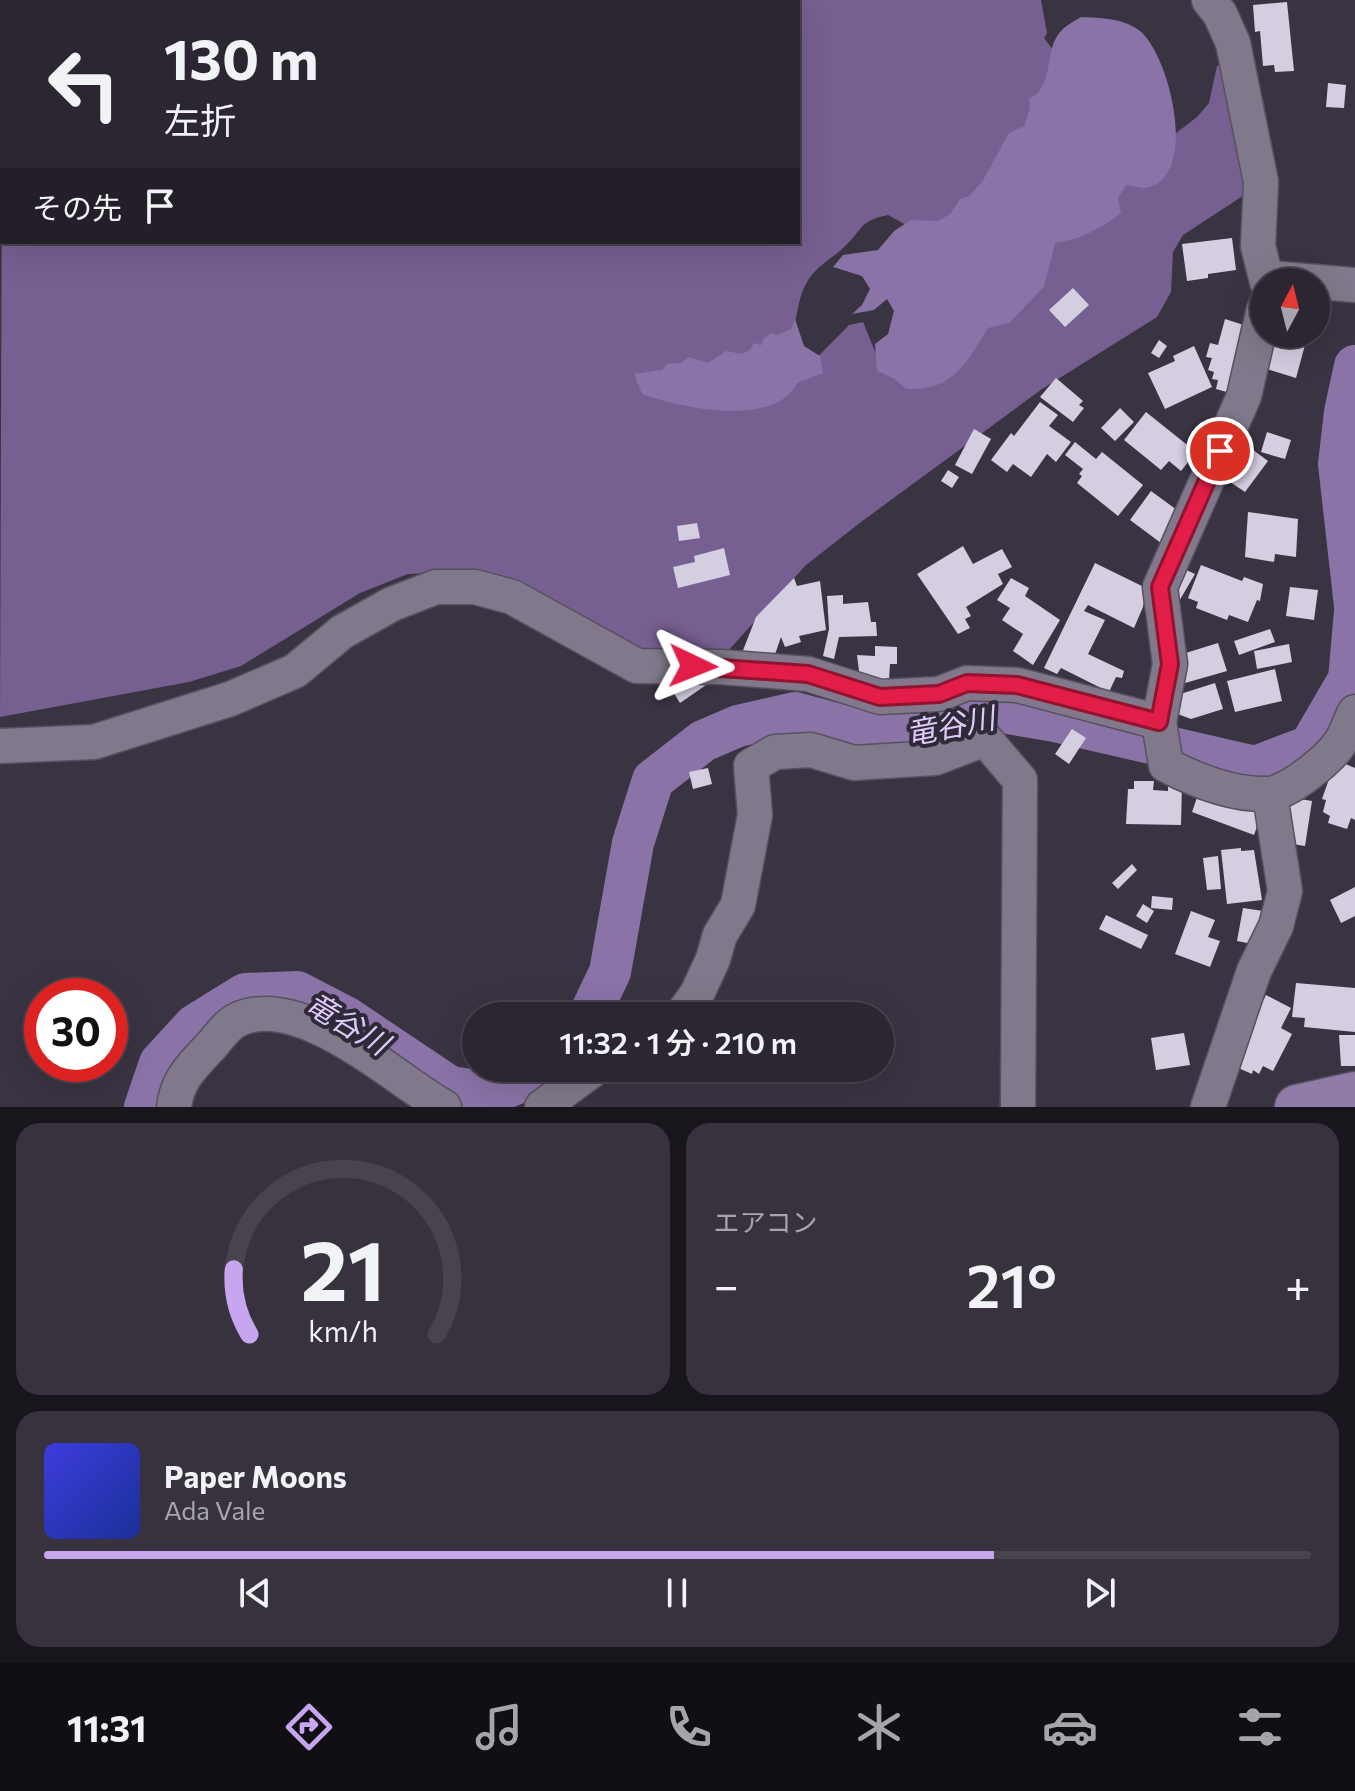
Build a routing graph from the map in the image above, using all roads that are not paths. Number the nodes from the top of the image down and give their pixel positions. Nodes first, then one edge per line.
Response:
1 (1209, 0) edge
2 (1262, 268) edge
3 (1351, 285) edge
4 (1330, 286) edge
5 (1254, 348) edge
6 (1159, 722) junction
7 (1350, 734) edge
8 (0, 746) edge
9 (1270, 795) junction
10 (691, 1002) edge
11 (576, 1082) edge
12 (1355, 1094) edge
13 (174, 1107) edge
14 (444, 1107) edge
15 (542, 1107) edge
16 (1018, 1107) edge
17 (1208, 1107) edge
18 (1297, 1107) edge

1 - 2 street
3 - 4 street
5 - 6 street
6 - 8 street
6 - 9 street
7 - 9 street
9 - 17 street
10 - 16 street
11 - 15 street
12 - 18 main road
13 - 14 street

